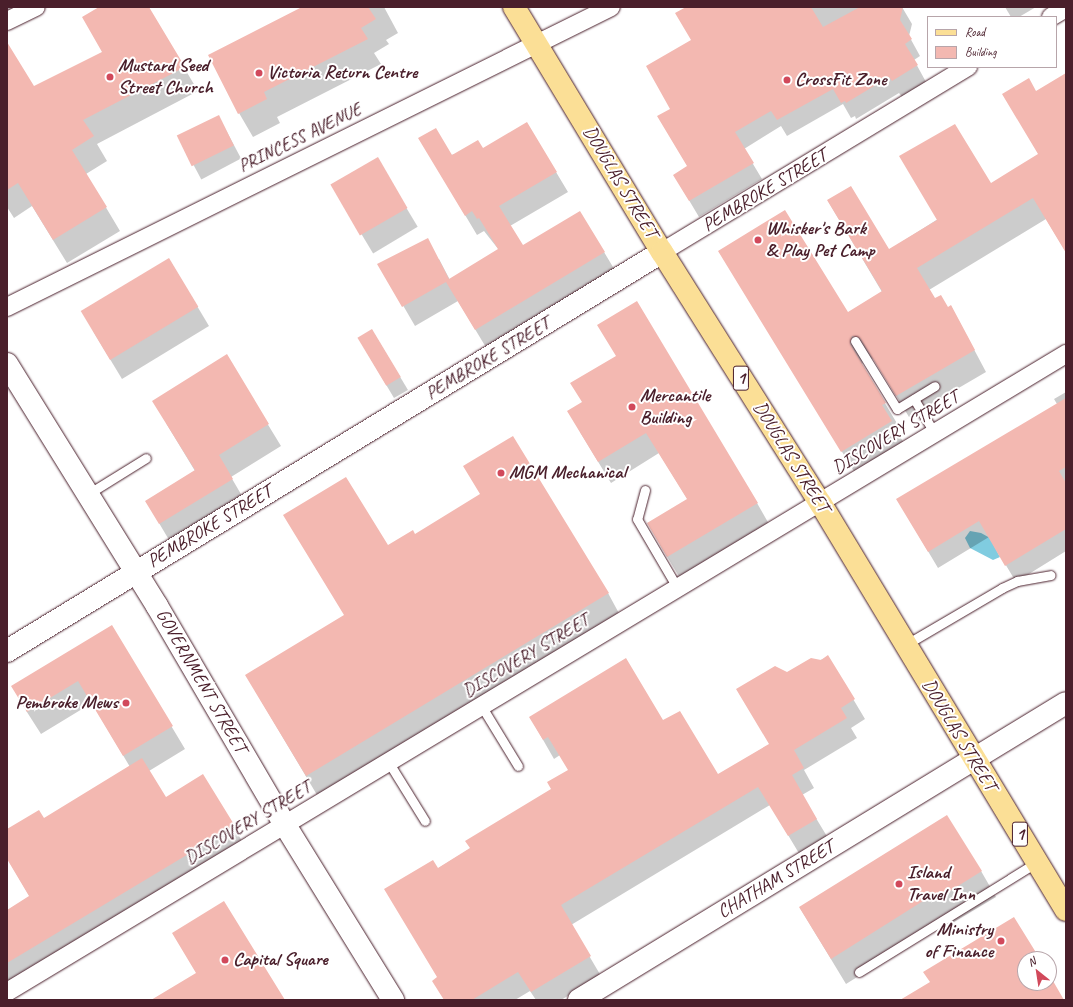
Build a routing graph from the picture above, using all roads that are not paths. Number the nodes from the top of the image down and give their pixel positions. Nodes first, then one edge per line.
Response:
1 (36, 7) edge
2 (514, 7) edge
3 (612, 7) edge
4 (1066, 8) edge
5 (1053, 16) edge
6 (7, 21) edge
7 (536, 44) junction
8 (966, 68) edge
9 (662, 252) junction
10 (7, 307) edge
11 (855, 341) dead end
12 (1066, 354) edge
13 (7, 364) edge
14 (935, 386) dead end
15 (914, 399) junction
16 (935, 434) junction
17 (146, 458) dead end
18 (645, 490) dead end
19 (88, 494) junction
20 (821, 504) junction
21 (136, 572) junction
22 (1050, 575) dead end
23 (678, 589) junction
24 (905, 645) junction
25 (7, 651) edge
26 (1066, 703) edge
27 (482, 707) junction
28 (974, 759) junction
29 (389, 763) junction
30 (518, 766) dead end
31 (425, 821) dead end
32 (286, 825) junction
33 (1036, 862) junction
34 (1066, 910) edge
35 (859, 972) dead end
36 (7, 992) edge
37 (393, 1000) edge
38 (579, 1000) edge

1 - 6 street
2 - 7 main road, DOUGLAS STREET / 1
3 - 7 street, PRINCESS AVENUE
4 - 5 street
7 - 9 main road, DOUGLAS STREET / 1
7 - 10 street, PRINCESS AVENUE
8 - 9 street, PEMBROKE STREET
9 - 20 main road, DOUGLAS STREET / 1
9 - 21 street, PEMBROKE STREET
11 - 15 lane
12 - 16 street, DISCOVERY STREET
13 - 19 street, GOVERNMENT STREET
14 - 15 lane
15 - 16 lane
16 - 20 street, DISCOVERY STREET
17 - 19 lane
18 - 23 lane
19 - 21 street, GOVERNMENT STREET
20 - 23 street, DISCOVERY STREET
20 - 24 main road, DOUGLAS STREET / 1
21 - 25 street, PEMBROKE STREET
21 - 32 street, GOVERNMENT STREET
22 - 24 lane
23 - 27 street, DISCOVERY STREET
24 - 28 main road, DOUGLAS STREET / 1
26 - 28 street, CHATHAM STREET
27 - 29 street, DISCOVERY STREET
27 - 30 lane
28 - 33 main road, DOUGLAS STREET / 1
28 - 38 street, CHATHAM STREET
29 - 31 lane
29 - 32 street, DISCOVERY STREET
32 - 36 street, DISCOVERY STREET
32 - 37 street, GOVERNMENT STREET
33 - 34 main road, DOUGLAS STREET / 1
33 - 35 lane

